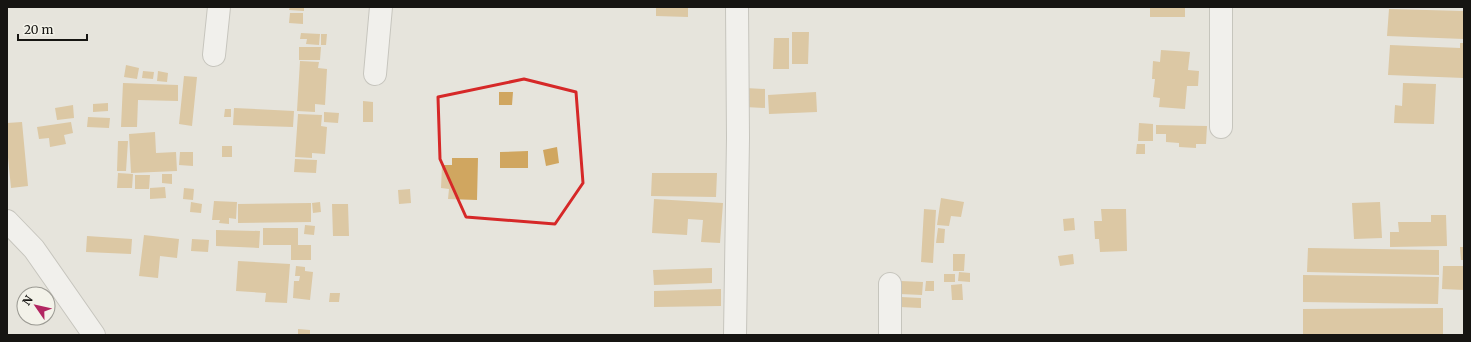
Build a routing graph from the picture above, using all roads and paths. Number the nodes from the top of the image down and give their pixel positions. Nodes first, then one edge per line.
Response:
1 (219, 7) edge
2 (381, 7) edge
3 (737, 7) edge
4 (1221, 7) edge
5 (214, 55) dead end
6 (375, 74) dead end
7 (1221, 127) dead end
8 (7, 221) edge
9 (890, 284) dead end
10 (94, 335) edge
11 (735, 335) edge
12 (890, 335) edge

1 - 5 street
2 - 6 street
3 - 11 street
4 - 7 street
8 - 10 street
9 - 12 street

